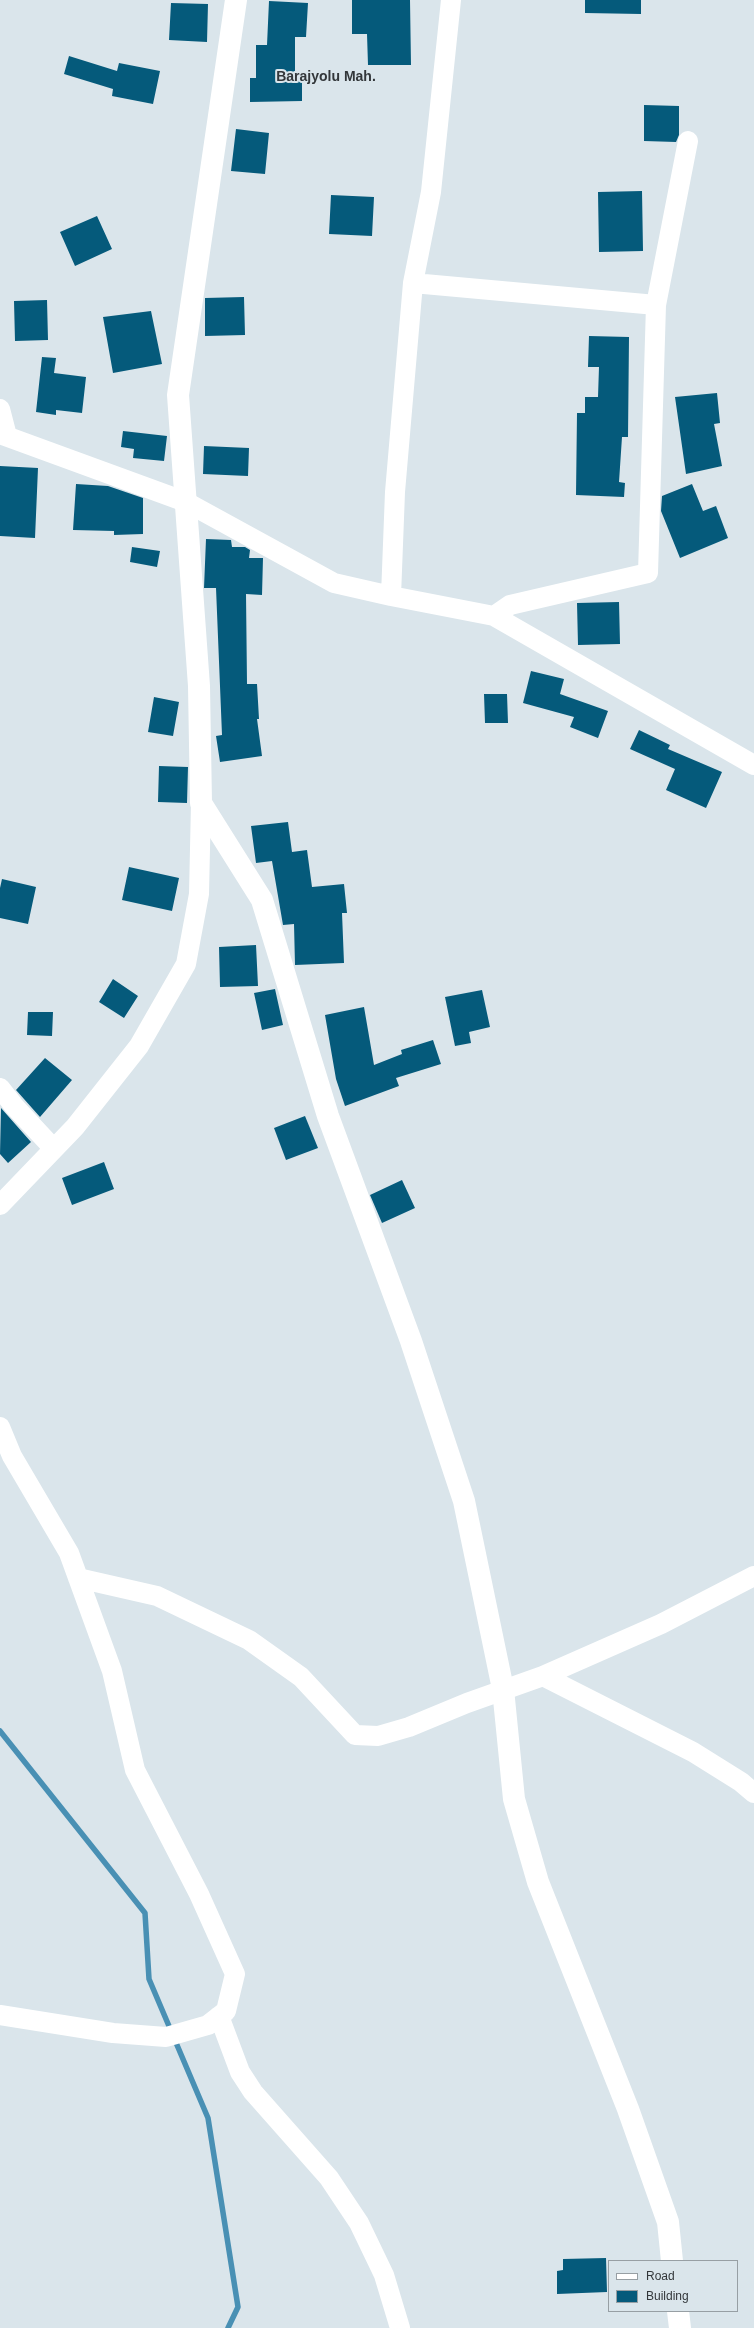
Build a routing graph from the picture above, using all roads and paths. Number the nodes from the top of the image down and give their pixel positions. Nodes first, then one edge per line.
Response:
1 (236, 0) edge
2 (451, 0) edge
3 (688, 141) dead end
4 (413, 283) junction
5 (656, 305) junction
6 (0, 409) edge
7 (4, 435) edge
8 (186, 502) junction
9 (391, 596) junction
10 (494, 616) junction
11 (754, 765) edge
12 (201, 803) junction
13 (0, 1088) edge
14 (54, 1149) junction
15 (0, 1205) edge
16 (0, 1427) edge
17 (754, 1576) edge
18 (78, 1578) junction
19 (543, 1676) junction
20 (503, 1690) junction
21 (754, 1793) edge
22 (0, 2015) edge
23 (213, 2020) junction
24 (672, 2260) edge
25 (678, 2312) edge
26 (400, 2328) edge
27 (680, 2328) edge

1 - 8 street
2 - 4 street
3 - 5 street
4 - 5 street
4 - 9 street
5 - 10 street
6 - 7 street
7 - 8 street
8 - 9 street
8 - 12 street
9 - 10 street
10 - 11 street
12 - 14 street
12 - 20 street
13 - 14 street
14 - 15 street
16 - 18 street
17 - 19 street
18 - 20 street
18 - 23 street
19 - 20 street
19 - 21 street
20 - 24 street
22 - 23 street
23 - 26 street
25 - 27 street

